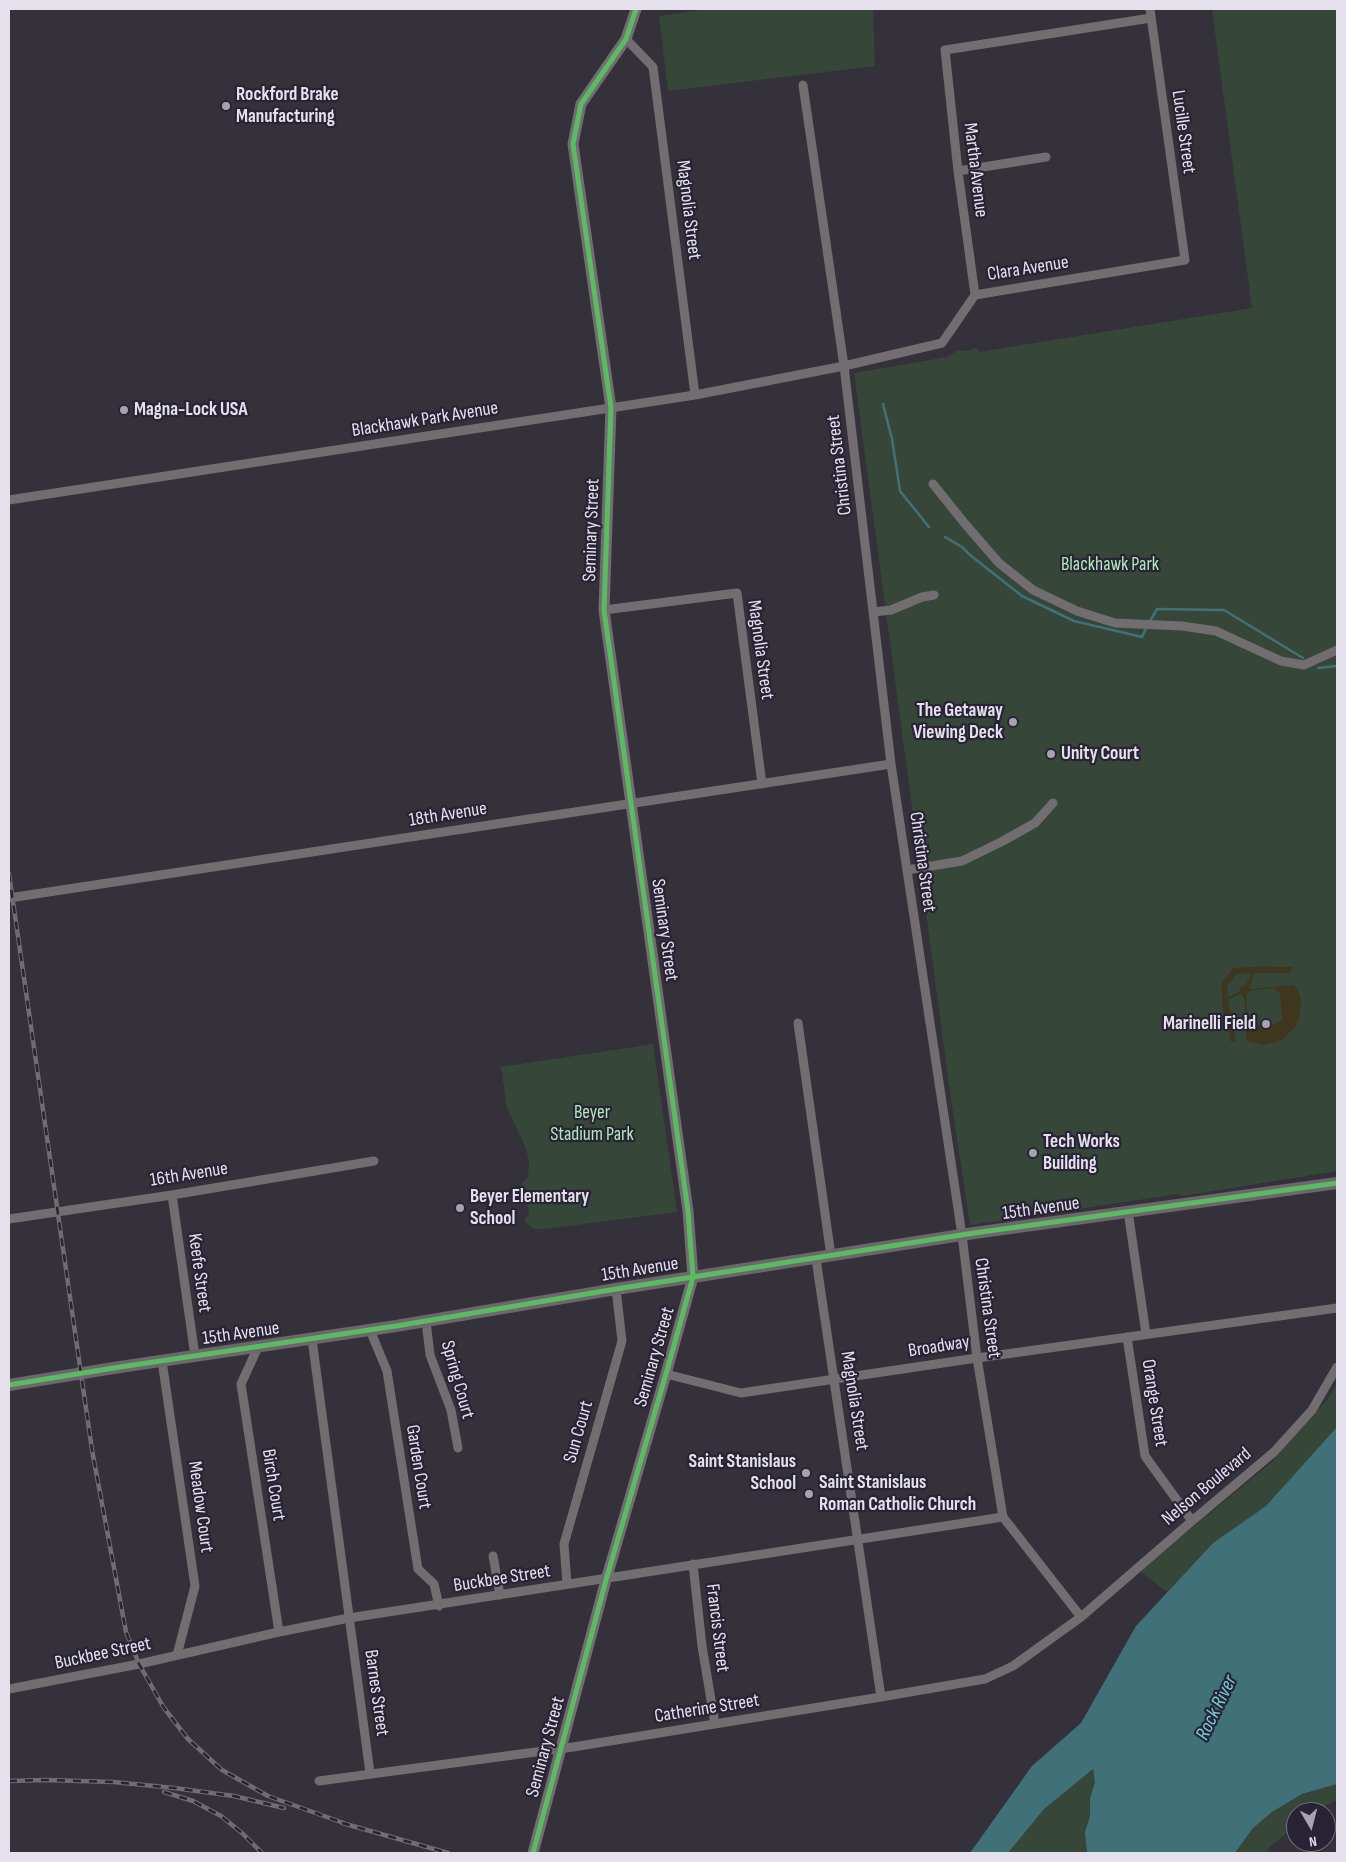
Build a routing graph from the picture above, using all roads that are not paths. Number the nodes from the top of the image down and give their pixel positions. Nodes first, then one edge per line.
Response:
1 (636, 9) edge
2 (1150, 13) edge
3 (626, 40) junction
4 (803, 85) dead end
5 (1046, 157) dead end
6 (958, 171) junction
7 (1185, 260) joint
8 (976, 294) junction
9 (844, 366) junction
10 (695, 395) junction
11 (611, 408) junction
12 (933, 484) dead end
13 (9, 500) edge
14 (934, 595) dead end
15 (604, 610) junction
16 (874, 612) junction
17 (1337, 650) edge
18 (891, 764) junction
19 (762, 784) junction
20 (1053, 803) dead end
21 (631, 804) junction
22 (907, 870) junction
23 (9, 898) edge
24 (798, 1023) dead end
25 (374, 1161) dead end
26 (1337, 1183) edge
27 (172, 1195) junction
28 (1128, 1211) junction
29 (9, 1219) edge
30 (962, 1235) junction
31 (831, 1256) junction
32 (816, 1259) junction
33 (692, 1277) junction
34 (616, 1289) junction
35 (1337, 1308) edge
36 (426, 1321) junction
37 (370, 1330) junction
38 (1146, 1334) junction
39 (1127, 1337) junction
40 (312, 1339) junction
41 (258, 1347) junction
42 (195, 1356) junction
43 (977, 1358) junction
44 (162, 1361) junction
45 (1337, 1367) edge
46 (666, 1374) junction
47 (834, 1379) junction
48 (9, 1385) edge
49 (458, 1448) dead end
50 (1003, 1517) junction
51 (1192, 1521) junction
52 (858, 1540) junction
53 (493, 1556) dead end
54 (693, 1564) junction
55 (606, 1580) junction
56 (567, 1584) junction
57 (500, 1595) junction
58 (439, 1606) junction
59 (1081, 1617) junction
60 (349, 1618) junction
61 (279, 1632) junction
62 (177, 1656) junction
63 (9, 1689) edge
64 (881, 1697) junction
65 (715, 1724) junction
66 (561, 1748) junction
67 (370, 1773) junction
68 (319, 1781) dead end
69 (533, 1853) edge

1 - 3 street, Seminary Street
2 - 6 street, Martha Avenue
2 - 7 street, Lucille Street
3 - 10 street, Magnolia Street
3 - 11 street, Seminary Street
4 - 9 street, Christina Street
5 - 6 street
6 - 8 street, Martha Avenue
7 - 8 street, Clara Avenue
8 - 9 street, Clara Avenue
9 - 10 street, Blackhawk Park Avenue
9 - 16 street, Christina Street
10 - 11 street, Blackhawk Park Avenue
11 - 13 street, Blackhawk Park Avenue
11 - 15 street, Seminary Street
12 - 17 street
14 - 16 street
15 - 19 street, Magnolia Street
15 - 21 street, Seminary Street
16 - 18 street, Christina Street
18 - 19 street, 18th Avenue
18 - 22 street, Christina Street
19 - 21 street, 18th Avenue
20 - 22 street
21 - 23 street, 18th Avenue
21 - 33 street, Seminary Street
22 - 30 street, Christina Street
24 - 31 street
25 - 27 street, 16th Avenue
26 - 28 main road, 15th Avenue
27 - 29 street, 16th Avenue
27 - 42 street, Keefe Street
28 - 30 main road, 15th Avenue
28 - 38 street, Orange Street
30 - 31 main road, 15th Avenue
30 - 43 street, Christina Street
31 - 32 main road, 15th Avenue
32 - 33 main road, 15th Avenue
32 - 47 street, Magnolia Street
33 - 34 main road, 15th Avenue
33 - 46 street, Seminary Street
34 - 36 main road, 15th Avenue
34 - 56 street, Sun Court
35 - 38 street, Broadway
36 - 37 main road, 15th Avenue
36 - 49 street, Spring Court
37 - 40 main road, 15th Avenue
37 - 58 street, Garden Court
38 - 39 street, Broadway
39 - 43 street, Broadway
39 - 51 street, Orange Street
40 - 41 main road, 15th Avenue
40 - 60 street
41 - 42 main road, 15th Avenue
41 - 61 street, Birch Court
42 - 44 main road, 15th Avenue
43 - 47 street, Broadway
43 - 50 street, Christina Street
44 - 48 main road, 15th Avenue
44 - 62 street, Meadow Court
45 - 51 street, Nelson Boulevard
46 - 47 street, Broadway
46 - 55 street, Seminary Street
47 - 52 street, Magnolia Street
50 - 52 street, Buckbee Street
50 - 59 street, Christina Street
51 - 59 street, Nelson Boulevard
52 - 54 street, Buckbee Street
52 - 64 street, Magnolia Street
53 - 57 street
54 - 55 street, Buckbee Street
54 - 65 street, Francis Street
55 - 56 street, Buckbee Street
55 - 66 street, Seminary Street
56 - 57 street, Buckbee Street
57 - 58 street, Buckbee Street
58 - 60 street, Buckbee Street
59 - 64 street, Catherine Street
60 - 61 street, Buckbee Street
60 - 67 street, Barnes Street
61 - 62 street, Buckbee Street
62 - 63 street, Buckbee Street
64 - 65 street, Catherine Street
65 - 66 street, Catherine Street
66 - 67 street, Catherine Street
66 - 69 street, Seminary Street
67 - 68 street, Catherine Street

